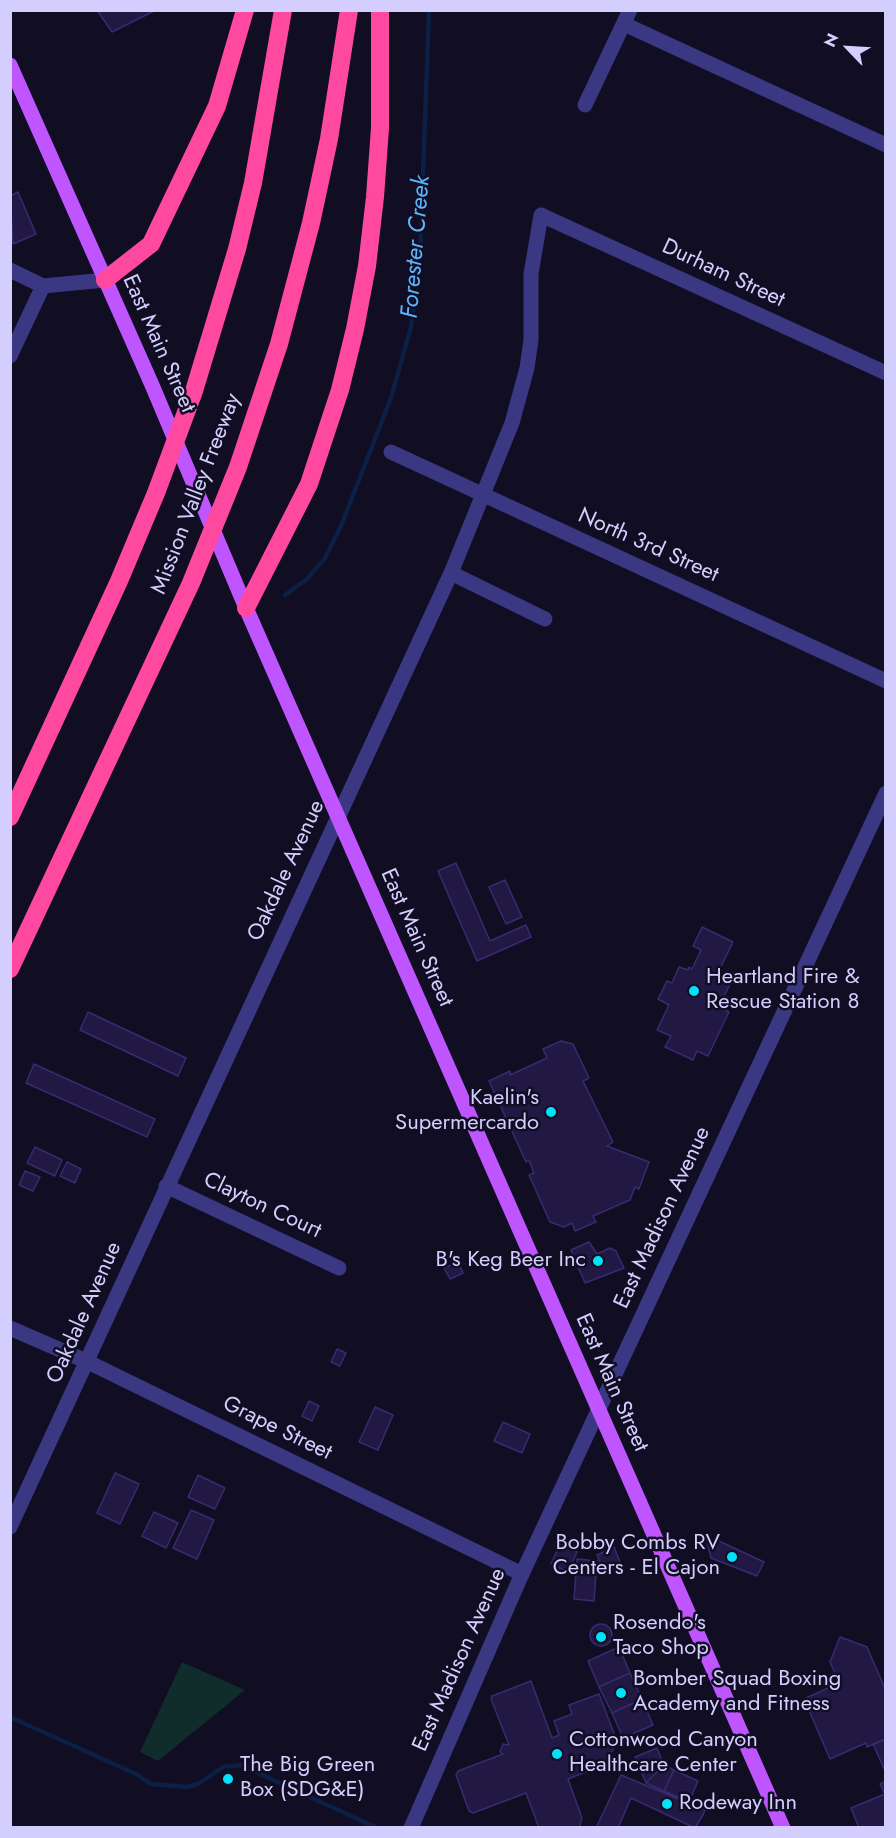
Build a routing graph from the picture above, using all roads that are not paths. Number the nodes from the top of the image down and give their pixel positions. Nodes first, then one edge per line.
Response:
1 (244, 10) edge
2 (283, 10) edge
3 (349, 10) edge
4 (380, 10) edge
5 (627, 17) edge
6 (10, 65) edge
7 (585, 105) dead end
8 (885, 145) edge
9 (541, 215) joint
10 (10, 270) edge
11 (105, 280) junction
12 (43, 285) junction
13 (10, 356) edge
14 (885, 373) edge
15 (391, 452) dead end
16 (482, 495) junction
17 (451, 573) junction
18 (246, 608) junction
19 (545, 620) dead end
20 (885, 681) edge
21 (885, 793) edge
22 (337, 816) junction
23 (10, 817) edge
24 (10, 969) edge
25 (166, 1186) junction
26 (339, 1268) dead end
27 (10, 1328) edge
28 (88, 1362) junction
29 (598, 1410) junction
30 (10, 1527) edge
31 (522, 1574) junction
32 (411, 1827) edge
33 (783, 1827) edge

1 - 11 highway
2 - 23 highway, Mission Valley Freeway
3 - 24 highway, Mission Valley Freeway
4 - 18 highway
5 - 7 street
5 - 8 street
6 - 11 main road, East Main Street
9 - 14 street, Durham Street
9 - 16 street, Oakdale Avenue
10 - 12 street
11 - 12 street
11 - 18 main road, East Main Street
12 - 13 street
15 - 16 street, North 3rd Street
16 - 17 street, Oakdale Avenue
16 - 20 street, North 3rd Street
17 - 19 street
17 - 22 street, Oakdale Avenue
18 - 22 main road, East Main Street
21 - 29 street, East Madison Avenue
22 - 25 street, Oakdale Avenue
22 - 29 main road, East Main Street
25 - 26 street, Clayton Court
25 - 28 street, Oakdale Avenue
27 - 28 street, Grape Street
28 - 30 street, Oakdale Avenue
28 - 31 street, Grape Street
29 - 31 street, East Madison Avenue
29 - 33 main road, East Main Street
31 - 32 street, East Madison Avenue

